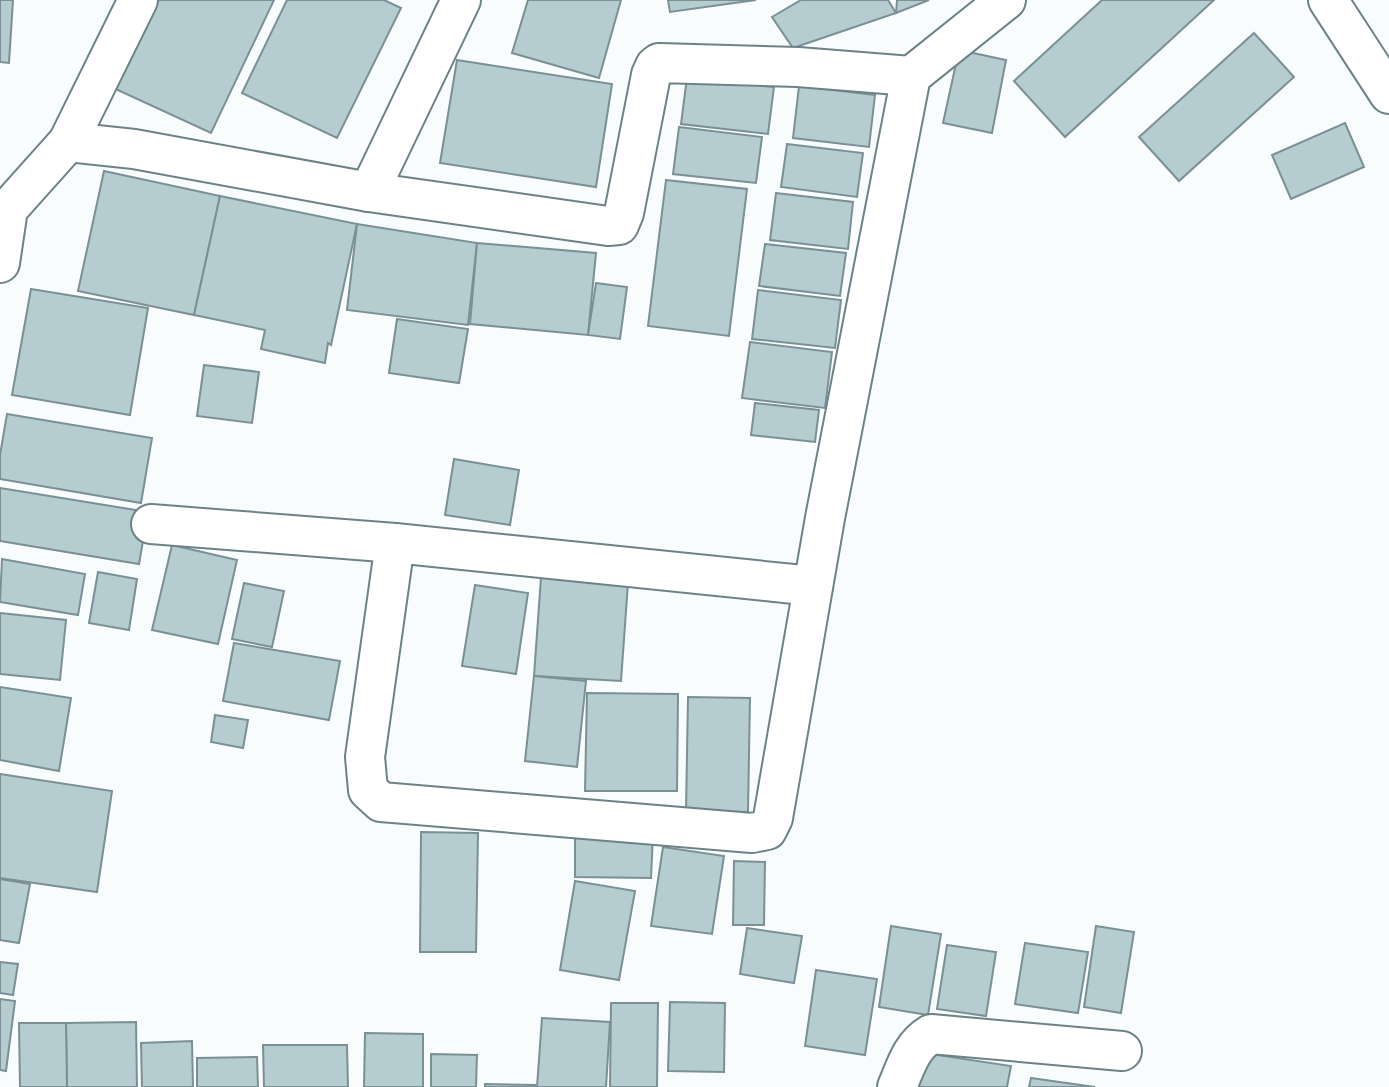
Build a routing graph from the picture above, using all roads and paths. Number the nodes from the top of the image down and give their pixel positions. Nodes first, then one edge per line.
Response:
1 (138, 0) edge
2 (461, 0) edge
3 (1006, 0) edge
4 (1328, 0) edge
5 (911, 76) junction
6 (1389, 94) edge
7 (68, 142) junction
8 (369, 192) junction
9 (4, 210) edge
10 (0, 263) edge
11 (151, 524) dead end
12 (395, 544) junction
13 (813, 586) junction
14 (1122, 1051) dead end
15 (897, 1087) edge

1 - 7 street
2 - 8 street
3 - 5 street
4 - 6 street
5 - 8 street
5 - 13 street
7 - 8 street
7 - 9 street
9 - 10 street
11 - 12 street
12 - 13 street
12 - 13 street
14 - 15 street

